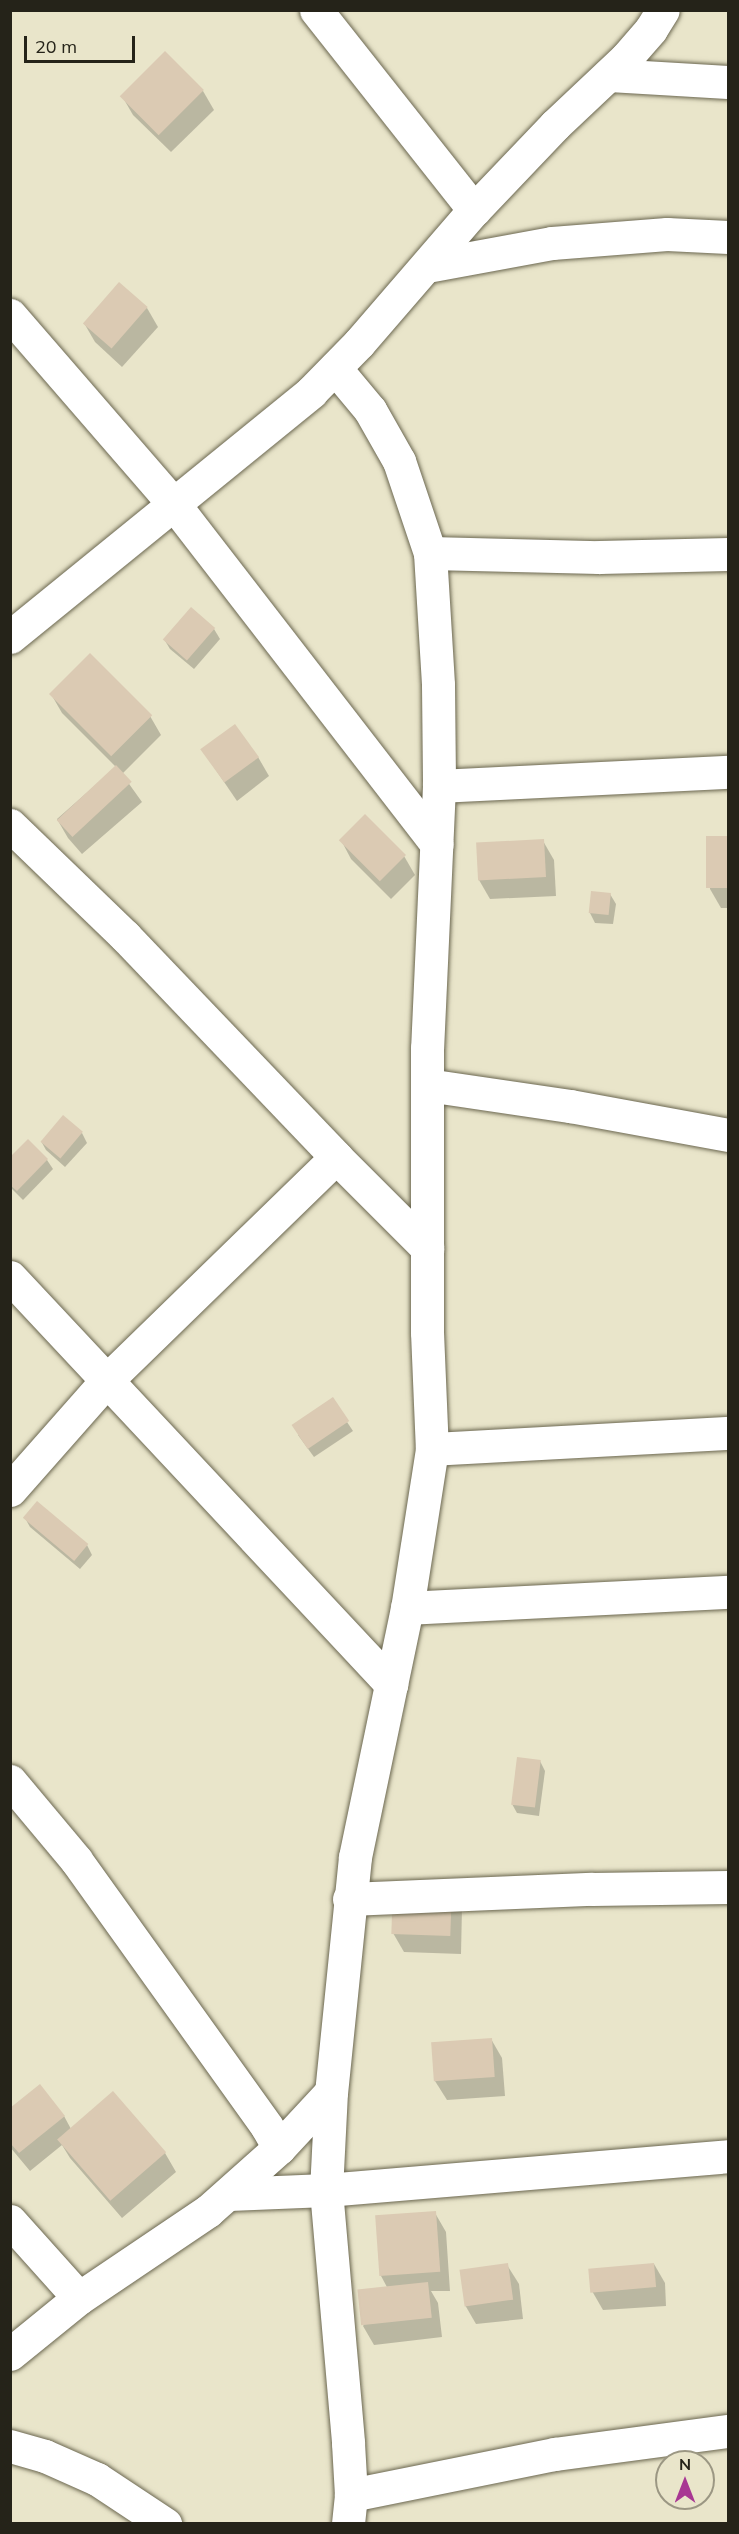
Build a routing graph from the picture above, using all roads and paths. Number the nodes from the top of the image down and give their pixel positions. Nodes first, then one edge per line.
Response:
1 (316, 10) edge
2 (650, 17) edge
3 (609, 75) junction
4 (729, 82) edge
5 (474, 210) junction
6 (729, 237) edge
7 (427, 266) junction
8 (10, 315) edge
9 (335, 368) junction
10 (173, 503) junction
11 (430, 553) junction
12 (729, 554) edge
13 (10, 637) edge
14 (729, 772) edge
15 (439, 786) junction
16 (10, 825) edge
17 (437, 844) junction
18 (427, 1086) junction
19 (729, 1135) edge
20 (336, 1157) junction
21 (427, 1248) junction
22 (10, 1277) edge
23 (106, 1380) junction
24 (729, 1433) edge
25 (432, 1449) junction
26 (10, 1490) edge
27 (729, 1592) edge
28 (407, 1608) junction
29 (391, 1684) junction
30 (10, 1781) edge
31 (729, 1887) edge
32 (349, 1899) junction
33 (331, 2092) junction
34 (279, 2148) junction
35 (729, 2156) edge
36 (326, 2190) junction
37 (229, 2194) junction
38 (10, 2221) edge
39 (79, 2298) junction
40 (10, 2354) edge
41 (729, 2431) edge
42 (10, 2446) edge
43 (350, 2509) edge
44 (165, 2523) edge

1 - 5 street
2 - 3 street
3 - 4 street
3 - 5 street
5 - 7 street
6 - 7 street
7 - 9 street
8 - 10 street
9 - 10 street
9 - 11 street
10 - 13 street
10 - 17 street
11 - 12 street
11 - 15 street
14 - 15 street
15 - 17 street
16 - 20 street
17 - 18 street
18 - 19 street
18 - 21 street
20 - 21 street
20 - 23 street
21 - 25 street
22 - 23 street
23 - 26 street
23 - 29 street
24 - 25 street
25 - 28 street
27 - 28 street
28 - 29 street
29 - 32 street
30 - 34 street
31 - 32 street
32 - 33 street
33 - 34 street
33 - 36 street
34 - 37 street
35 - 36 street
36 - 37 street
36 - 43 street
37 - 39 street
38 - 39 street
39 - 40 street
41 - 43 street
42 - 44 street

